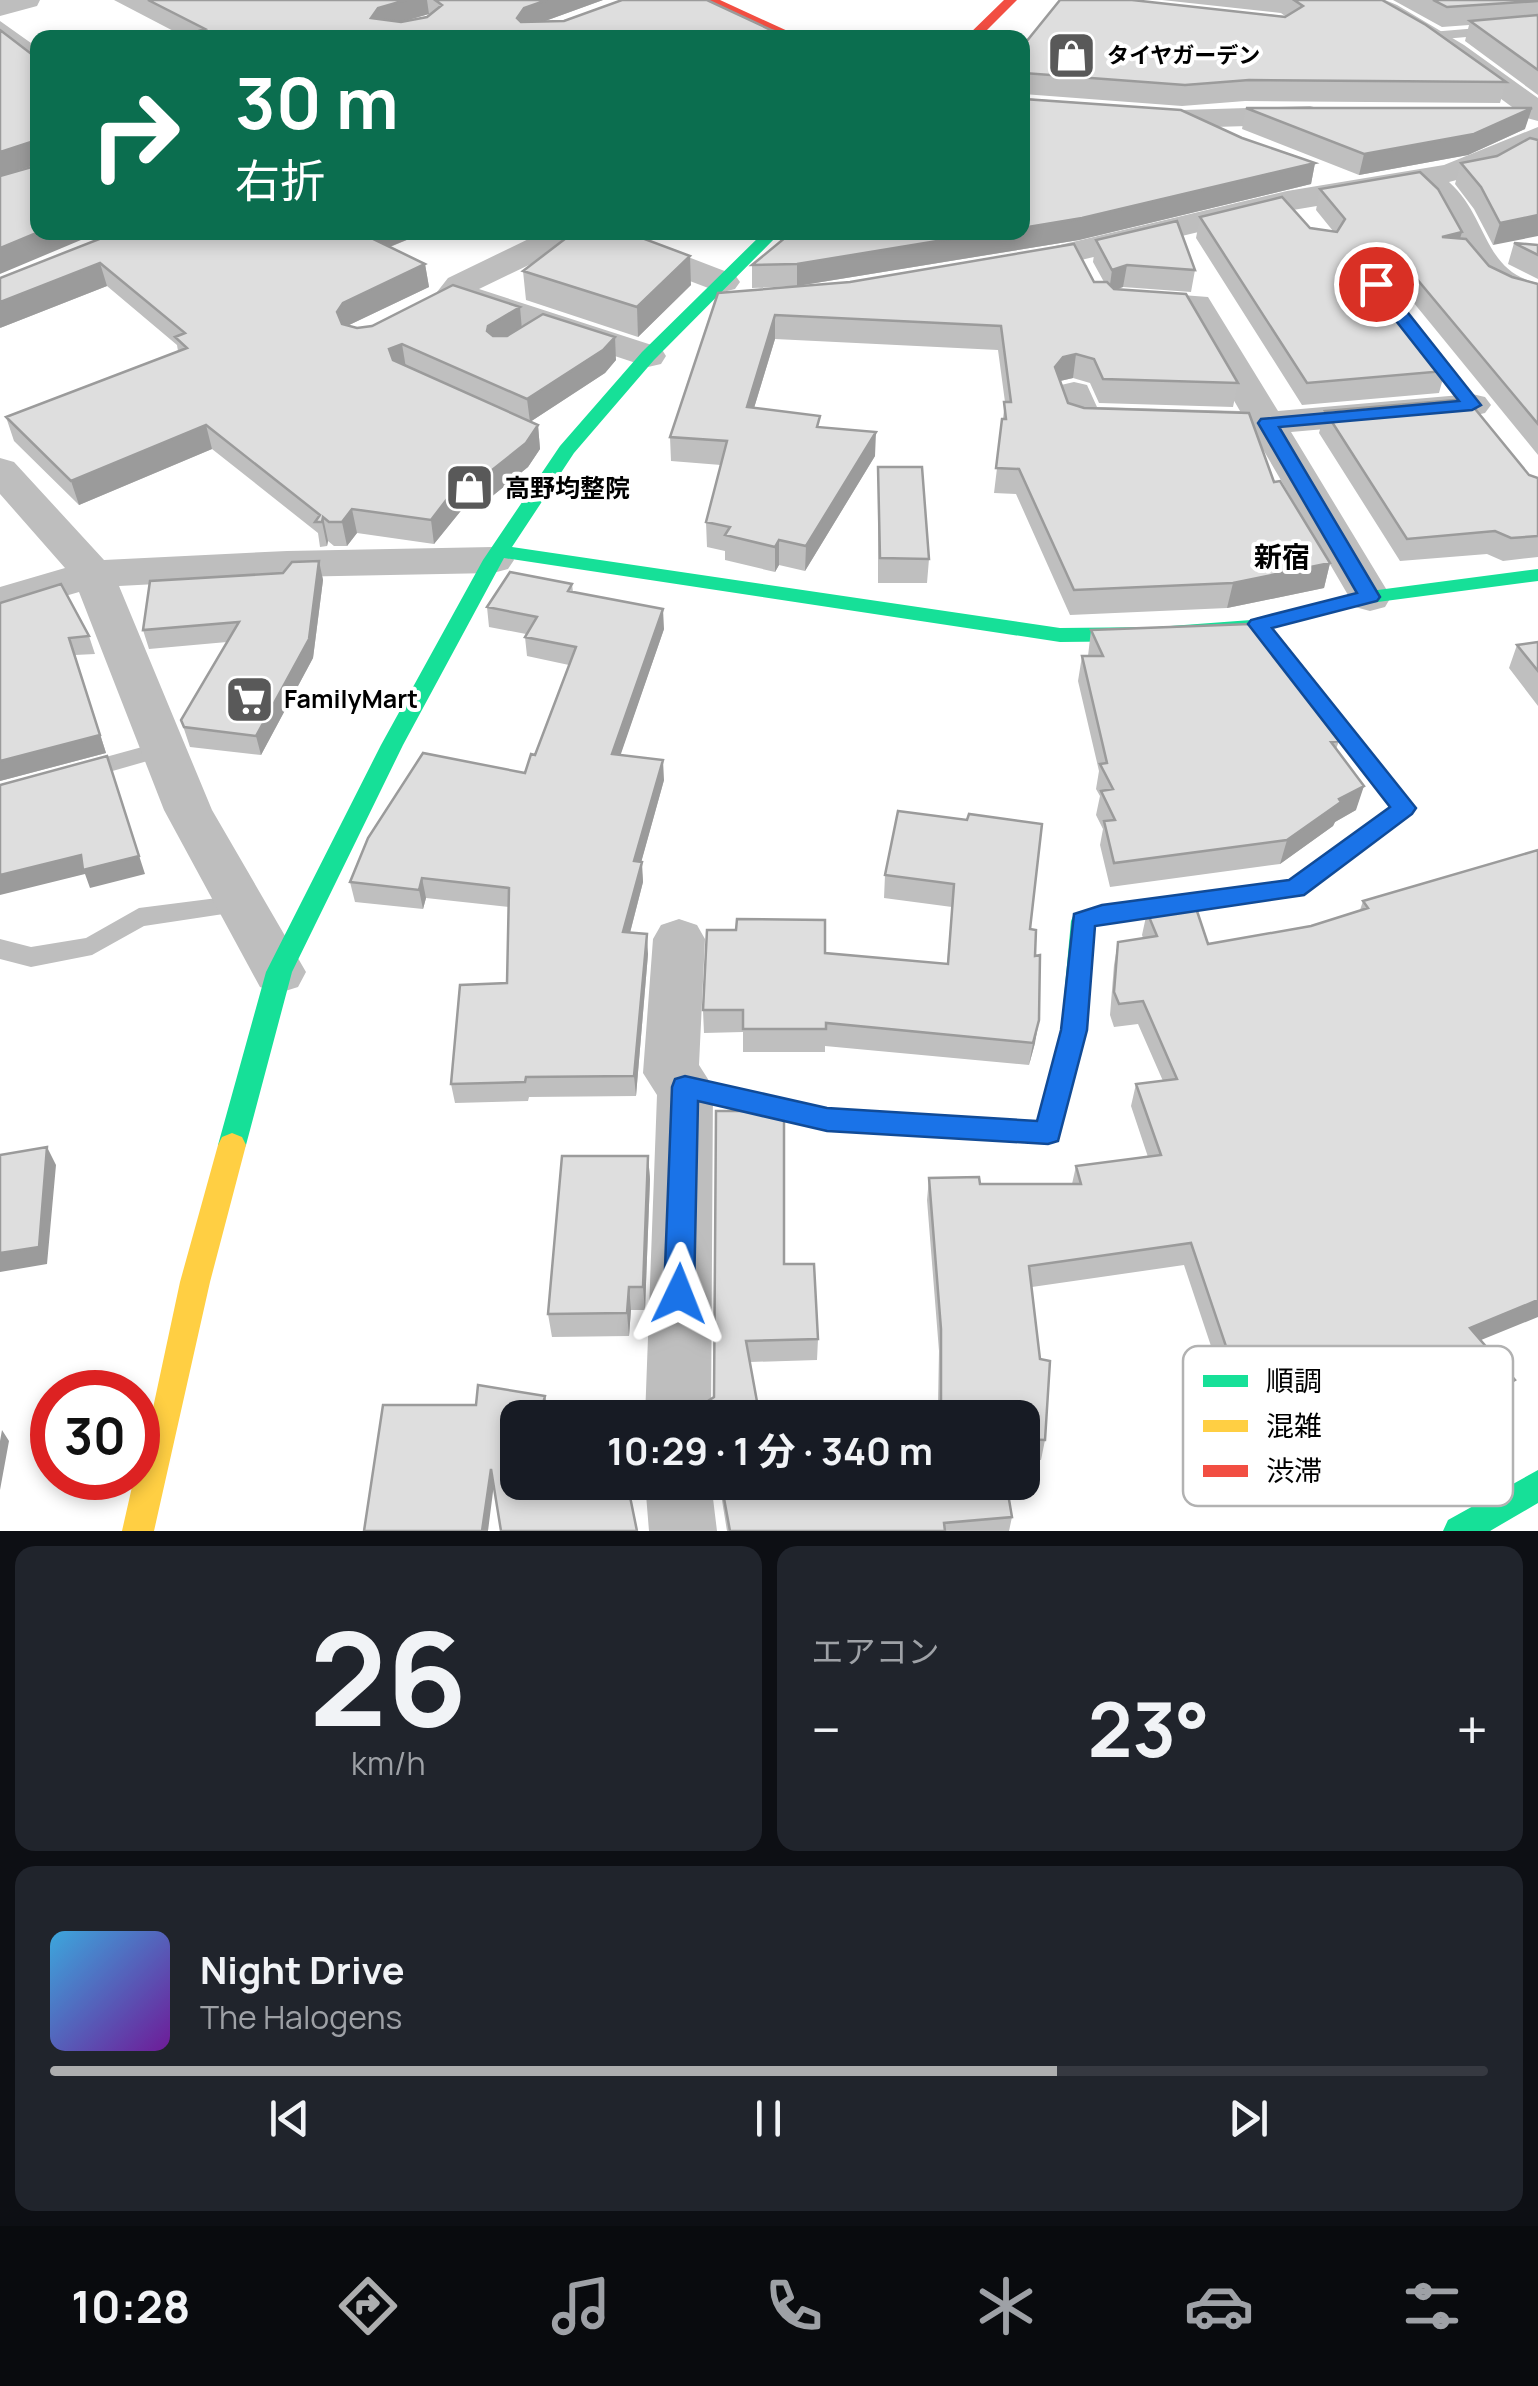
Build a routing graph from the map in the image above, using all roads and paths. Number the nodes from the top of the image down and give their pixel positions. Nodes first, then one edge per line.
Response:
1 (27, 0) edge
2 (709, 0) edge
3 (1011, 0) edge
4 (1364, 0) edge
5 (0, 8) edge
6 (0, 25) edge
7 (1538, 27) edge
8 (778, 30) edge
9 (980, 30) edge
10 (1431, 36) junction
11 (30, 48) edge
12 (1030, 108) edge
13 (1538, 114) edge
14 (1342, 115) edge
15 (1499, 116) edge
16 (1182, 119) junction
17 (1531, 147) edge
18 (1250, 149) edge
19 (1300, 166) edge
20 (1423, 177) junction
21 (1350, 187) junction
22 (1287, 201) junction
23 (1309, 228) edge
24 (554, 240) edge
25 (606, 240) edge
26 (768, 240) edge
27 (1018, 249) edge
28 (983, 271) edge
29 (1538, 292) edge
30 (722, 296) junction
31 (1123, 302) edge
32 (648, 356) junction
33 (1448, 375) dead end
34 (1079, 416) edge
35 (1267, 423) junction
36 (0, 470) edge
37 (497, 556) junction
38 (93, 574) junction
39 (1538, 575) edge
40 (1370, 597) junction
41 (0, 601) edge
42 (1258, 624) junction
43 (164, 749) junction
44 (55, 778) edge
45 (241, 904) junction
46 (679, 939) dead end
47 (0, 949) edge
48 (279, 972) junction
49 (685, 1087) junction
50 (678, 1400) edge
51 (1538, 1485) edge
52 (680, 1500) edge
53 (1513, 1500) edge
54 (1502, 1506) edge
55 (138, 1531) edge
56 (684, 1531) edge
57 (1459, 1531) edge

1 - 5 street
2 - 8 street
3 - 9 street
4 - 10 street
6 - 11 lane
7 - 10 lane
10 - 13 street
12 - 16 street
13 - 15 street
14 - 16 street
16 - 18 street
17 - 20 street
19 - 21 street
20 - 21 street
20 - 29 street
21 - 22 street
22 - 23 street
22 - 27 street
24 - 32 street
25 - 30 street
26 - 30 street
27 - 28 street
30 - 32 street
31 - 35 street
32 - 37 street
33 - 35 street
34 - 35 street
35 - 40 street
36 - 38 street
37 - 38 street
37 - 42 street
37 - 48 street
38 - 41 street
38 - 43 street
39 - 40 street
40 - 42 street
42 - 49 street
43 - 44 lane
43 - 45 street
45 - 47 lane
45 - 48 street
46 - 49 street
48 - 55 street
49 - 50 street
51 - 53 street
52 - 56 street
54 - 57 street

